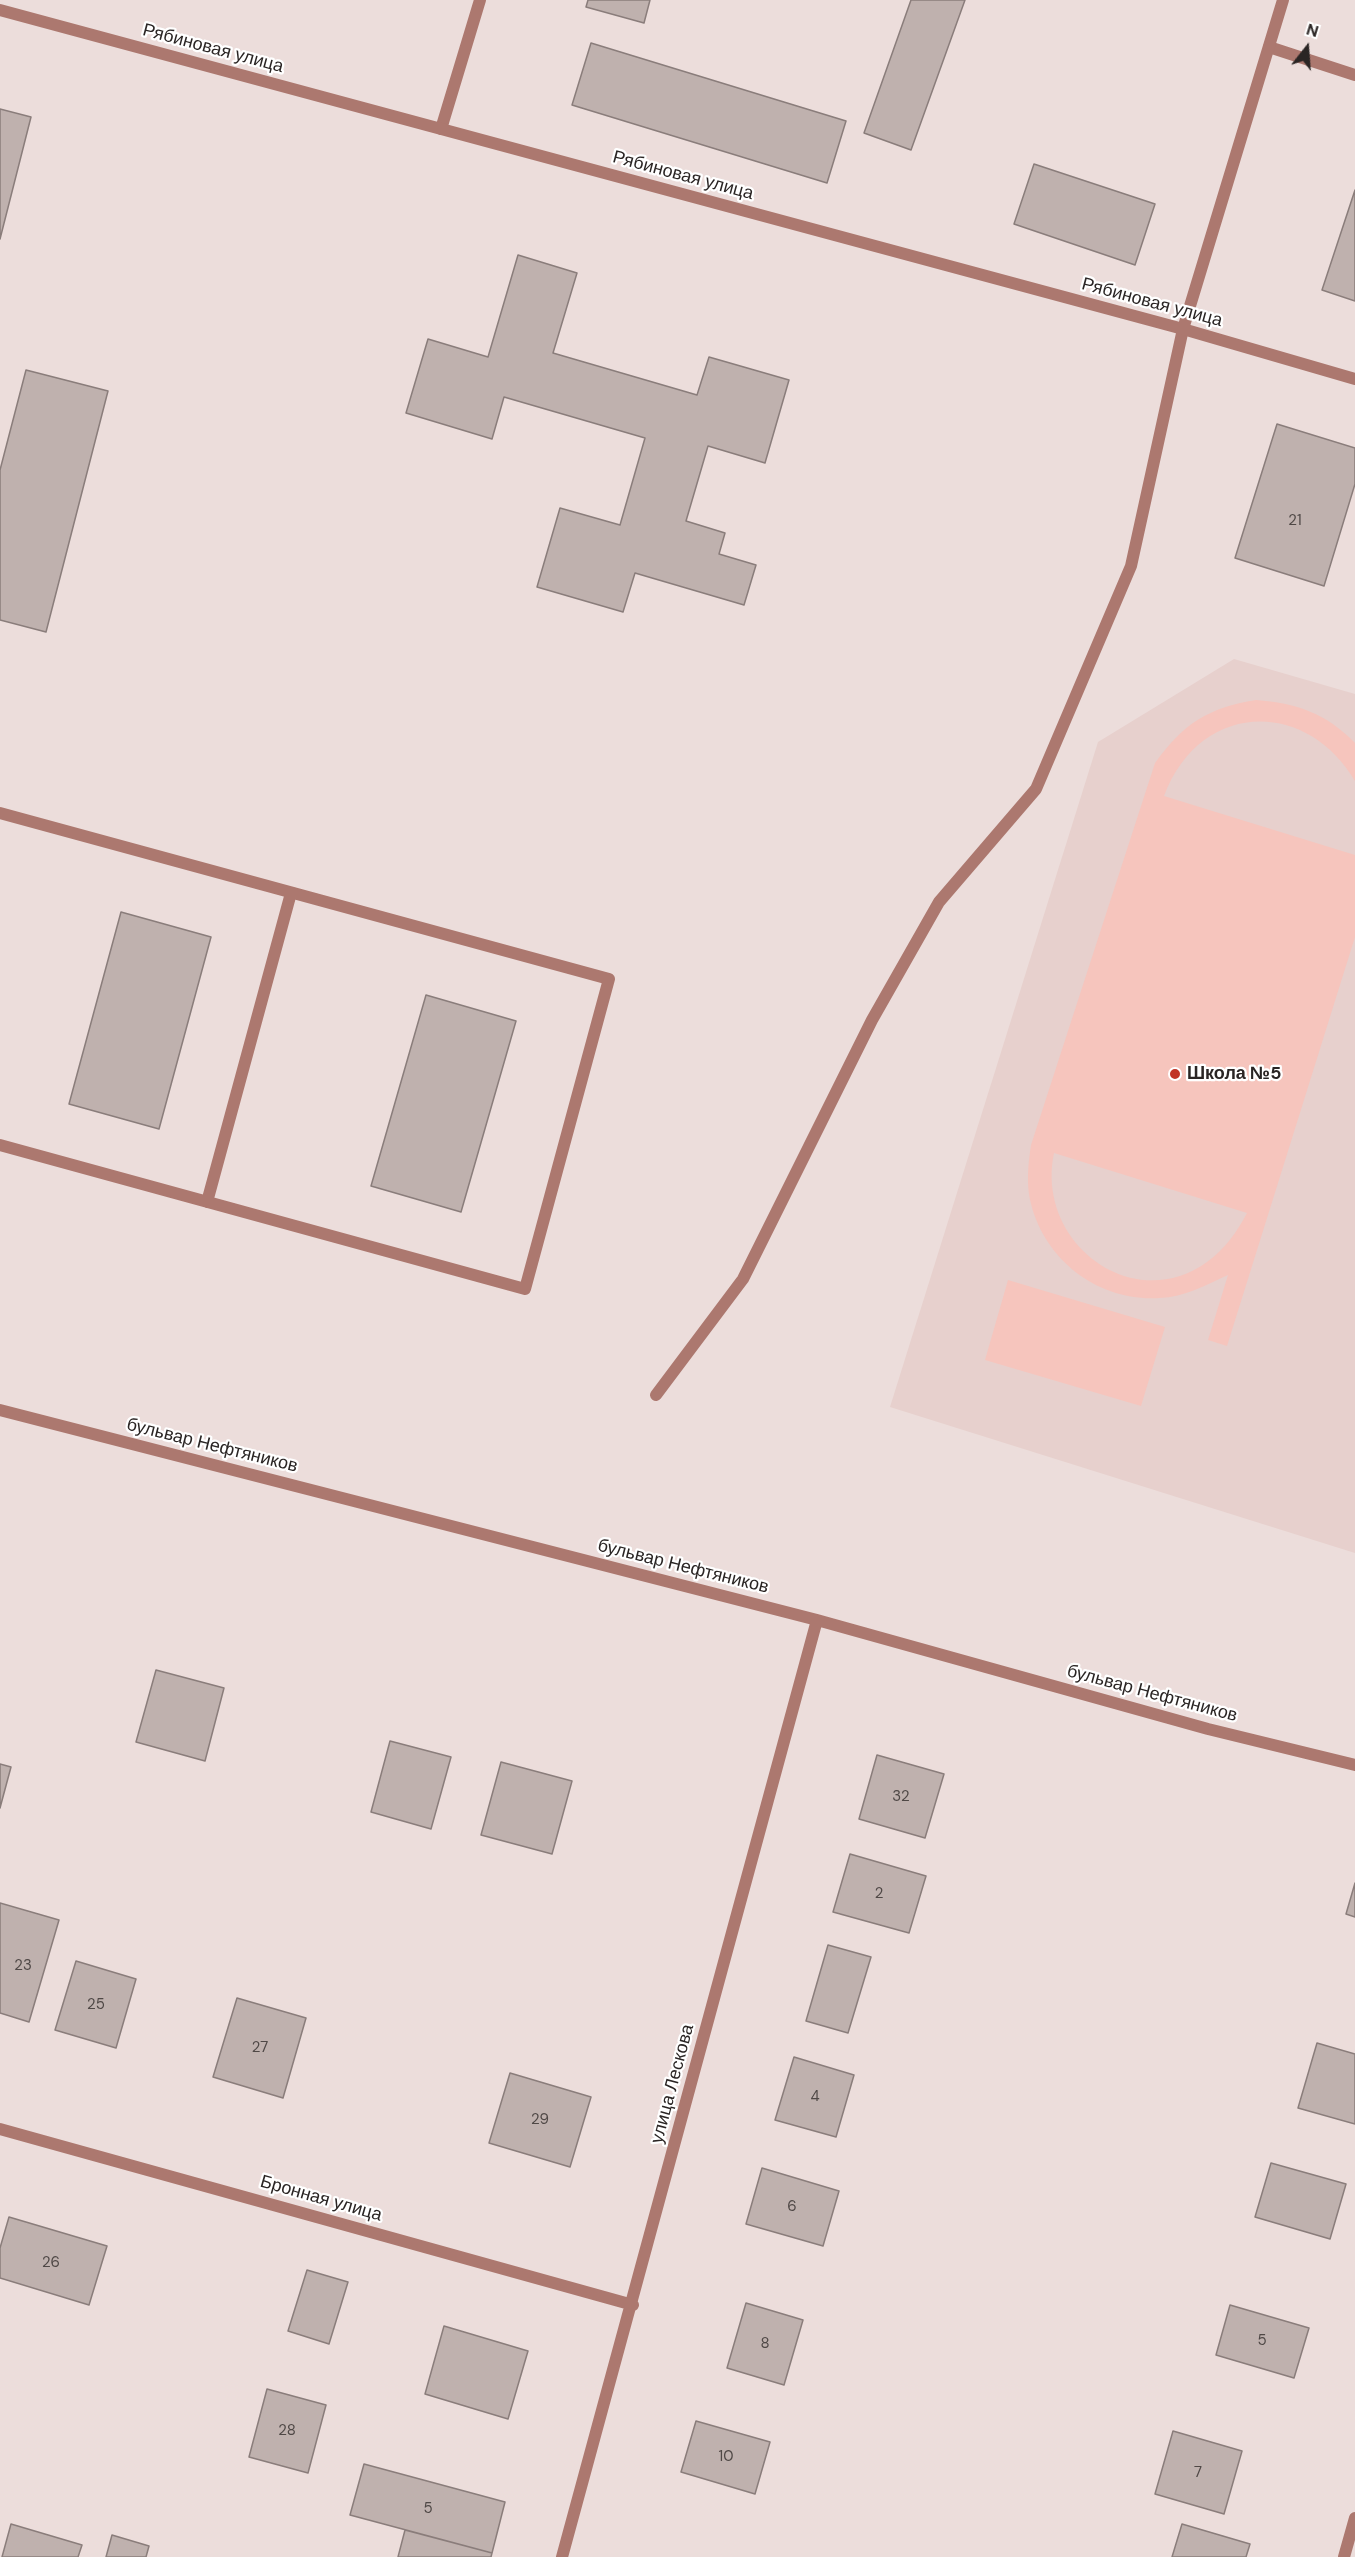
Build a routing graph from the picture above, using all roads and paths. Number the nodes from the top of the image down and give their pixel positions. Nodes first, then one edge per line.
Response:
1 (480, 0) edge
2 (1283, 0) edge
3 (0, 10) edge
4 (1269, 47) junction
5 (1355, 75) edge
6 (441, 129) junction
7 (1184, 329) junction
8 (1355, 379) edge
9 (0, 813) edge
10 (291, 893) junction
11 (0, 1145) edge
12 (207, 1202) junction
13 (656, 1395) dead end
14 (0, 1410) edge
15 (817, 1620) junction
16 (1355, 1765) edge
17 (0, 2129) edge
18 (633, 2305) junction
19 (1355, 2518) edge
20 (562, 2557) edge
21 (1344, 2557) edge

1 - 6 street
2 - 4 street
3 - 6 street, Рябиновая улица
4 - 5 street
4 - 7 street
6 - 7 street, Рябиновая улица
7 - 8 street, Рябиновая улица
7 - 13 street
9 - 10 street
10 - 12 street
10 - 12 street
11 - 12 street
14 - 15 street, бульвар Нефтяников
15 - 16 street, бульвар Нефтяников
15 - 18 street, улица Лескова
17 - 18 street, Бронная улица
18 - 20 street, улица Лескова
19 - 21 street

